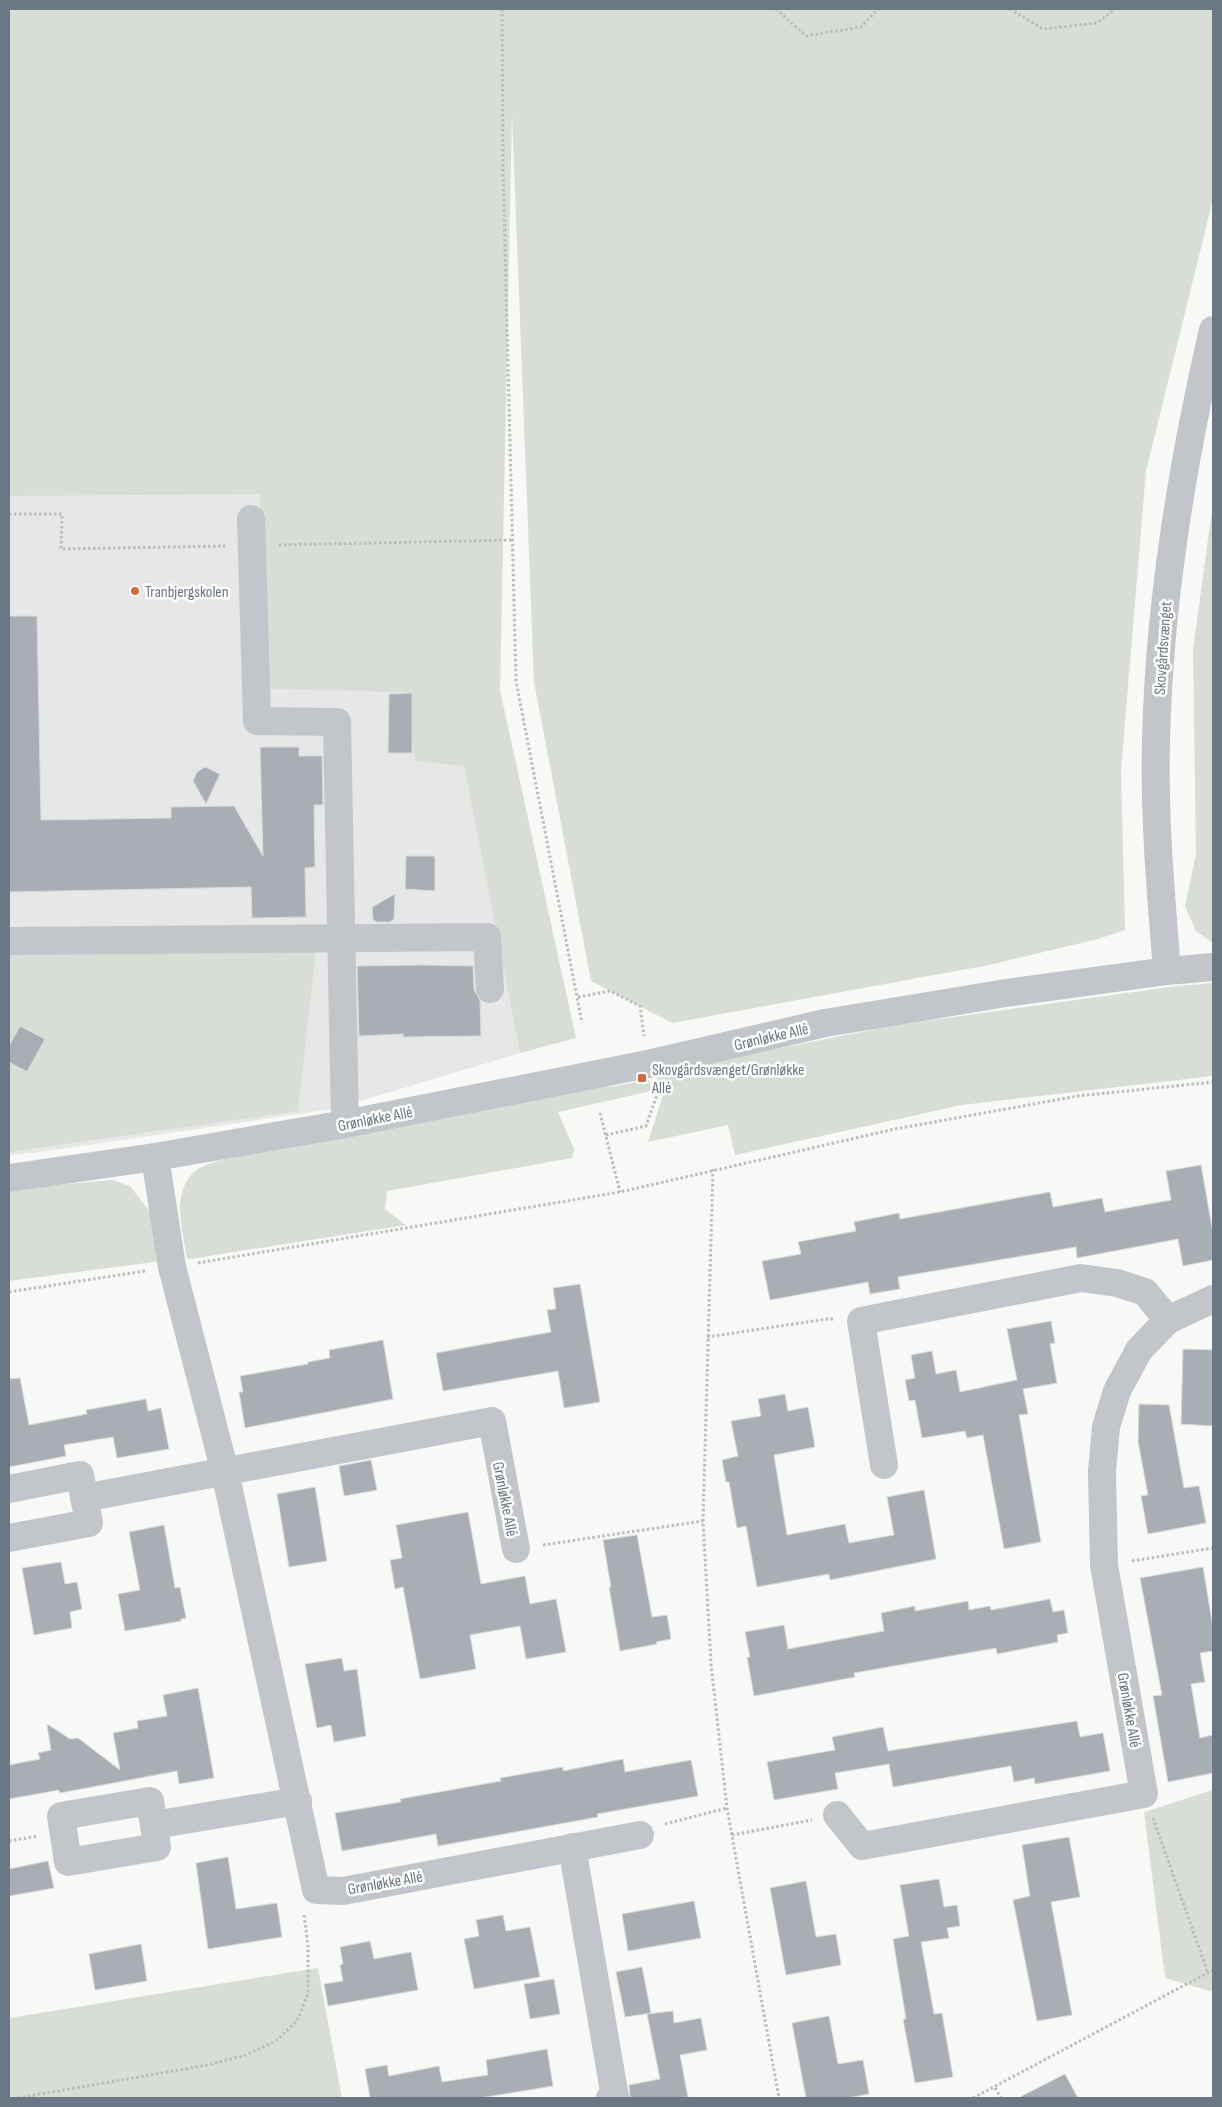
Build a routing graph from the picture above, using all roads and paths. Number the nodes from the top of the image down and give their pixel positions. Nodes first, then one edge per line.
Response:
1 (502, 9) edge
2 (776, 9) edge
3 (878, 9) edge
4 (1010, 9) edge
5 (1115, 9) edge
6 (1213, 330) edge
7 (250, 519) dead end
8 (340, 938) junction
9 (9, 941) edge
10 (1213, 967) edge
11 (1167, 971) junction
12 (490, 989) dead end
13 (582, 1023) dead end
14 (1213, 1082) edge
15 (600, 1113) dead end
16 (345, 1124) junction
17 (156, 1157) junction
18 (713, 1169) junction
19 (9, 1178) edge
20 (620, 1192) junction
21 (172, 1267) junction
22 (9, 1292) edge
23 (1213, 1299) edge
24 (1168, 1320) junction
25 (861, 1321) junction
26 (707, 1337) junction
27 (884, 1465) dead end
28 (225, 1472) junction
29 (9, 1489) edge
30 (84, 1498) junction
31 (703, 1521) junction
32 (9, 1538) edge
33 (1213, 1548) edge
34 (516, 1549) joint
35 (1104, 1565) junction
36 (1144, 1794) junction
37 (298, 1801) junction
38 (727, 1808) junction
39 (837, 1815) joint
40 (154, 1825) dead end
41 (640, 1835) joint
42 (732, 1835) junction
43 (572, 1847) junction
44 (316, 1890) junction
45 (1213, 1970) edge
46 (1208, 1973) junction
47 (995, 2088) junction
48 (18, 2098) edge
49 (610, 2098) edge
50 (779, 2098) edge
51 (973, 2098) edge
52 (1001, 2098) edge

1 - 13 path
2 - 3 path
4 - 5 path
6 - 11 street, Skovgårdsvænget
7 - 8 street
8 - 9 street
8 - 12 street
8 - 16 street
10 - 11 street, Grønløkke Allé
11 - 16 street, Grønløkke Allé
14 - 18 path
15 - 20 path
16 - 17 street, Grønløkke Allé
17 - 19 street, Grønløkke Allé
17 - 21 street
18 - 20 path
18 - 26 path
20 - 21 path
21 - 22 path
21 - 28 street
23 - 24 street, Grønløkke Allé
24 - 25 street
24 - 35 street, Grønløkke Allé
25 - 26 path
25 - 27 street
26 - 31 path
28 - 30 street, Grønløkke Allé
28 - 34 street, Grønløkke Allé
28 - 37 street
29 - 30 street
30 - 32 street
31 - 34 path
31 - 38 path
33 - 35 path
35 - 36 street, Grønløkke Allé
36 - 39 street
36 - 46 path
37 - 40 street
37 - 44 street
38 - 41 path
38 - 42 path
39 - 42 path
41 - 43 street, Grønløkke Allé
42 - 50 path
43 - 44 street, Grønløkke Allé
43 - 49 street
44 - 48 path
45 - 46 path
46 - 47 path
47 - 51 path
47 - 52 path

